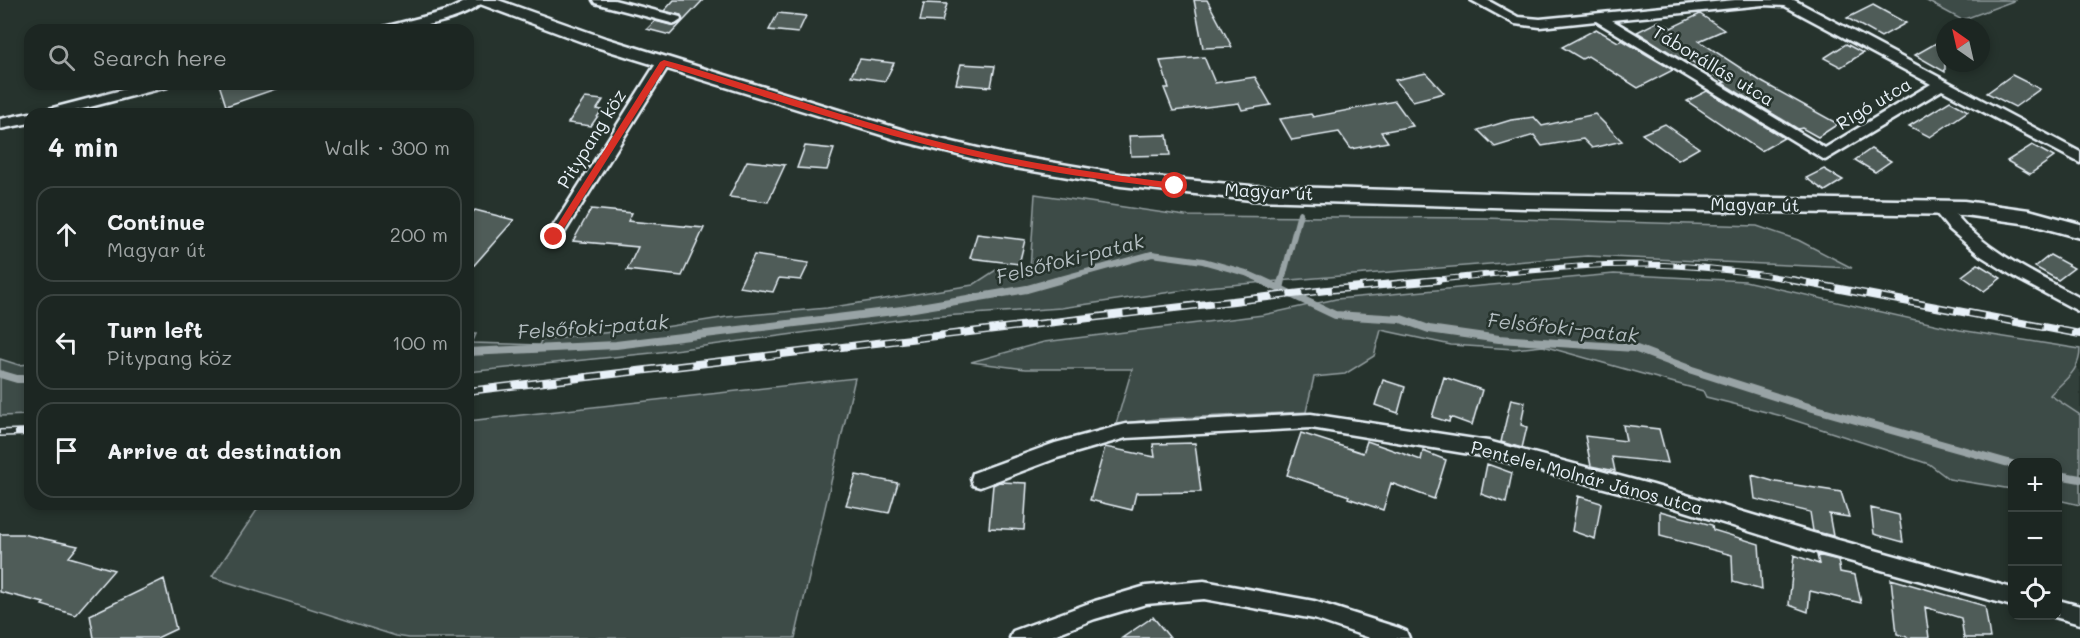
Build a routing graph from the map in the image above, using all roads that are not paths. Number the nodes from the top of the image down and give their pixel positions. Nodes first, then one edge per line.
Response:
1 (481, 0) edge
2 (599, 0) edge
3 (1477, 0) edge
4 (1600, 18) junction
5 (675, 20) dead end
6 (412, 24) edge
7 (664, 62) junction
8 (1941, 84) junction
9 (139, 90) edge
10 (69, 108) edge
11 (24, 119) edge
12 (0, 124) edge
13 (1825, 155) joint
14 (2080, 158) edge
15 (1940, 208) junction
16 (2080, 231) edge
17 (554, 237) dead end
18 (2080, 306) edge
19 (980, 479) dead end
20 (2008, 596) edge
21 (2062, 610) edge
22 (2080, 615) edge
23 (1020, 638) edge
24 (1400, 638) edge

1 - 6 street
1 - 7 street, Magyar út
2 - 5 street
3 - 4 street
4 - 8 street
4 - 13 street, Táborállás utca
7 - 15 street, Magyar út
7 - 17 street, Pitypang köz
8 - 13 street, Rigó utca
8 - 14 street
9 - 10 street
11 - 12 street
15 - 16 street, Magyar út
15 - 18 street
19 - 20 street, Pentelei Molnár János utca
21 - 22 street
23 - 24 street

